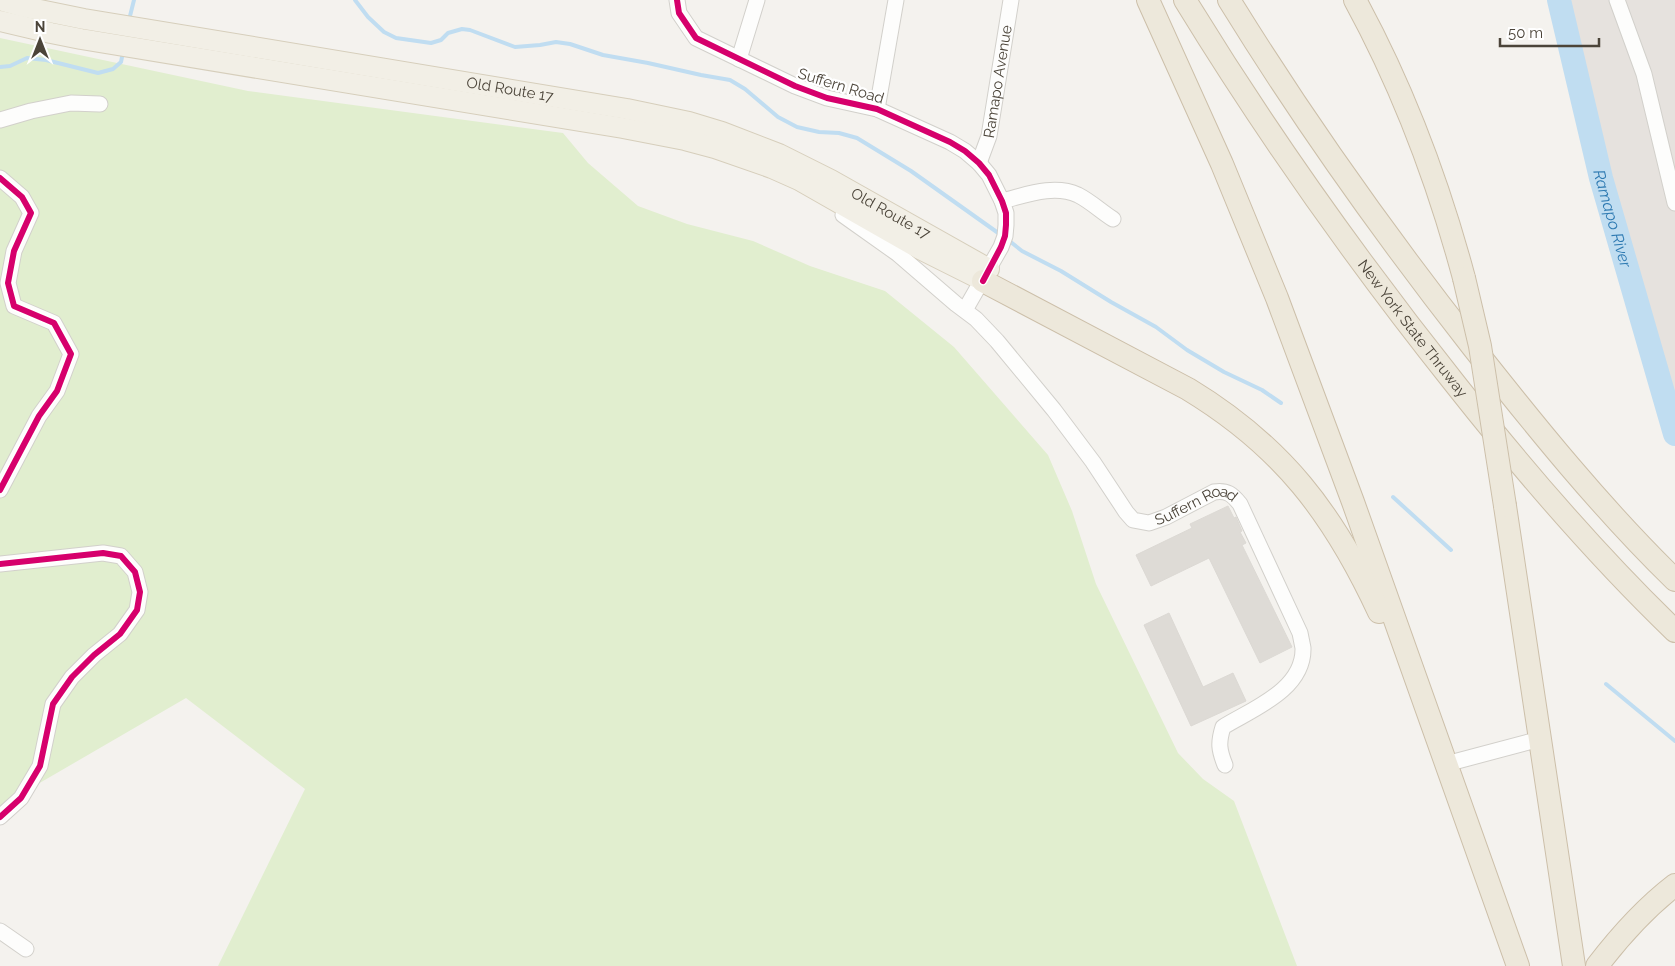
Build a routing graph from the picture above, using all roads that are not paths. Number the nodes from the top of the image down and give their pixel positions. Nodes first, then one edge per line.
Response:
1 (0, 0) edge
2 (677, 0) edge
3 (757, 0) edge
4 (896, 0) edge
5 (1012, 0) edge
6 (1148, 0) edge
7 (1185, 0) edge
8 (1229, 0) edge
9 (1355, 0) edge
10 (1617, 0) edge
11 (0, 21) edge
12 (126, 36) junction
13 (739, 59) junction
14 (100, 104) dead end
15 (877, 109) junction
16 (0, 120) edge
17 (654, 133) junction
18 (979, 163) junction
19 (0, 178) edge
20 (1002, 202) junction
21 (1675, 202) edge
22 (1113, 219) dead end
23 (986, 275) junction
24 (965, 310) junction
25 (0, 490) edge
26 (0, 564) edge
27 (1675, 580) edge
28 (1672, 629) edge
29 (1540, 738) junction
30 (1446, 764) junction
31 (1225, 765) dead end
32 (0, 817) edge
33 (1675, 885) edge
34 (0, 931) edge
35 (26, 949) dead end
36 (1518, 966) edge
37 (1574, 966) edge
38 (1597, 966) edge

1 - 12 main road, Old Route 17
2 - 13 street, Suffern Road
3 - 13 street
4 - 15 street
5 - 18 street, Ramapo Avenue
6 - 30 highway
7 - 28 highway, New York State Thruway
8 - 27 highway
9 - 29 highway, bridge
10 - 21 street
11 - 12 main road, Old Route 17
12 - 17 main road, Old Route 17
12 - 23 main road, Old Route 17
13 - 15 street, Suffern Road
14 - 16 street
15 - 18 street, Suffern Road
17 - 23 main road, Old Route 17
17 - 24 street, Suffern Road
18 - 20 street, Suffern Road
19 - 25 street
20 - 22 street
20 - 23 street, Suffern Road
23 - 24 street, Suffern Road
23 - 30 highway
24 - 31 street, Suffern Road
26 - 32 street
29 - 30 street
29 - 37 highway
30 - 36 highway
33 - 38 highway
34 - 35 street

